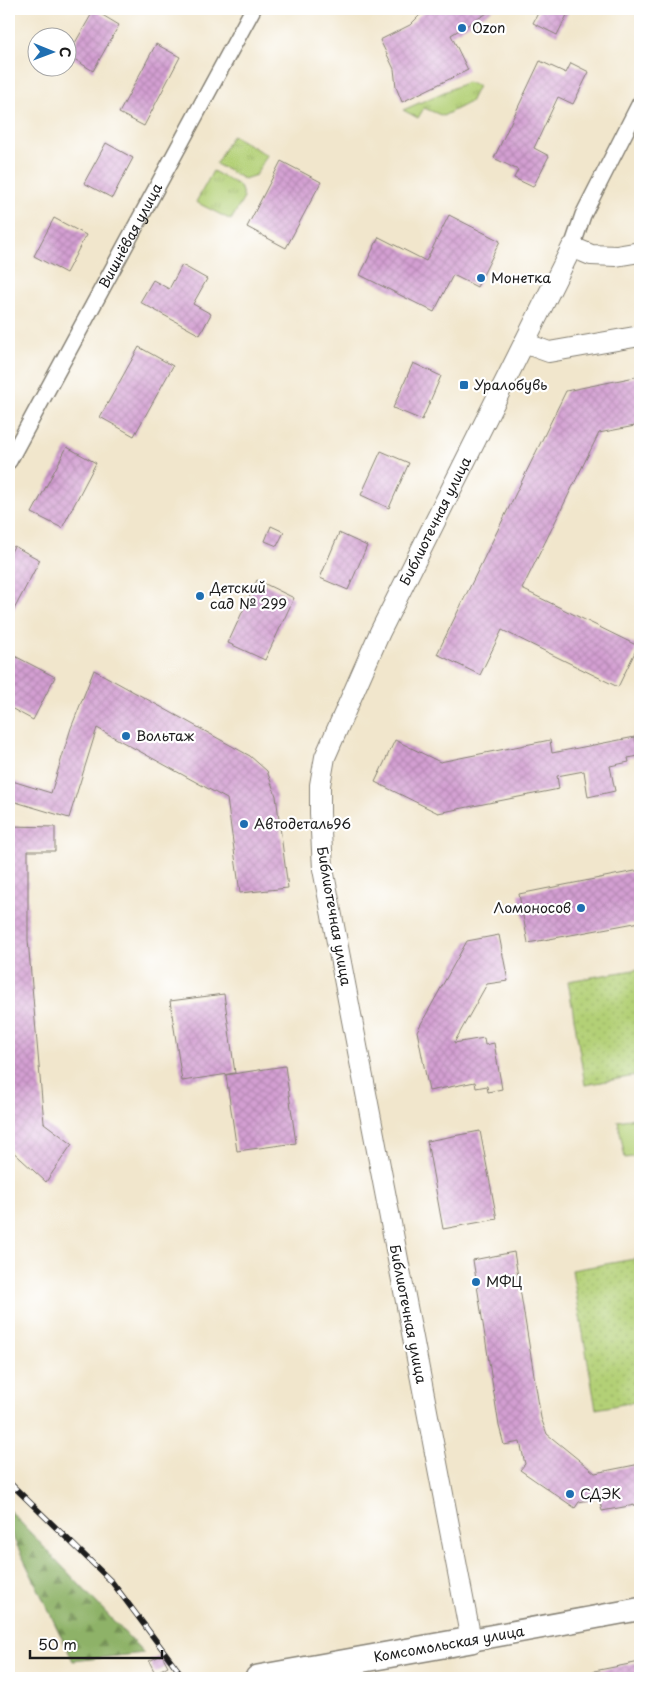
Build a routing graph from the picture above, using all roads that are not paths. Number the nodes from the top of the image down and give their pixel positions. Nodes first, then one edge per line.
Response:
1 (253, 9) edge
2 (640, 103) edge
3 (572, 247) junction
4 (640, 252) edge
5 (640, 336) edge
6 (524, 343) junction
7 (9, 461) edge
8 (640, 1609) edge
9 (471, 1640) junction
10 (258, 1678) edge

1 - 7 street, Вишнёвая улица
2 - 3 street, Библиотечная улица
3 - 4 street
3 - 6 street, Библиотечная улица
5 - 6 street
6 - 9 street, Библиотечная улица
8 - 9 main road, Комсомольская улица
9 - 10 main road, Комсомольская улица

